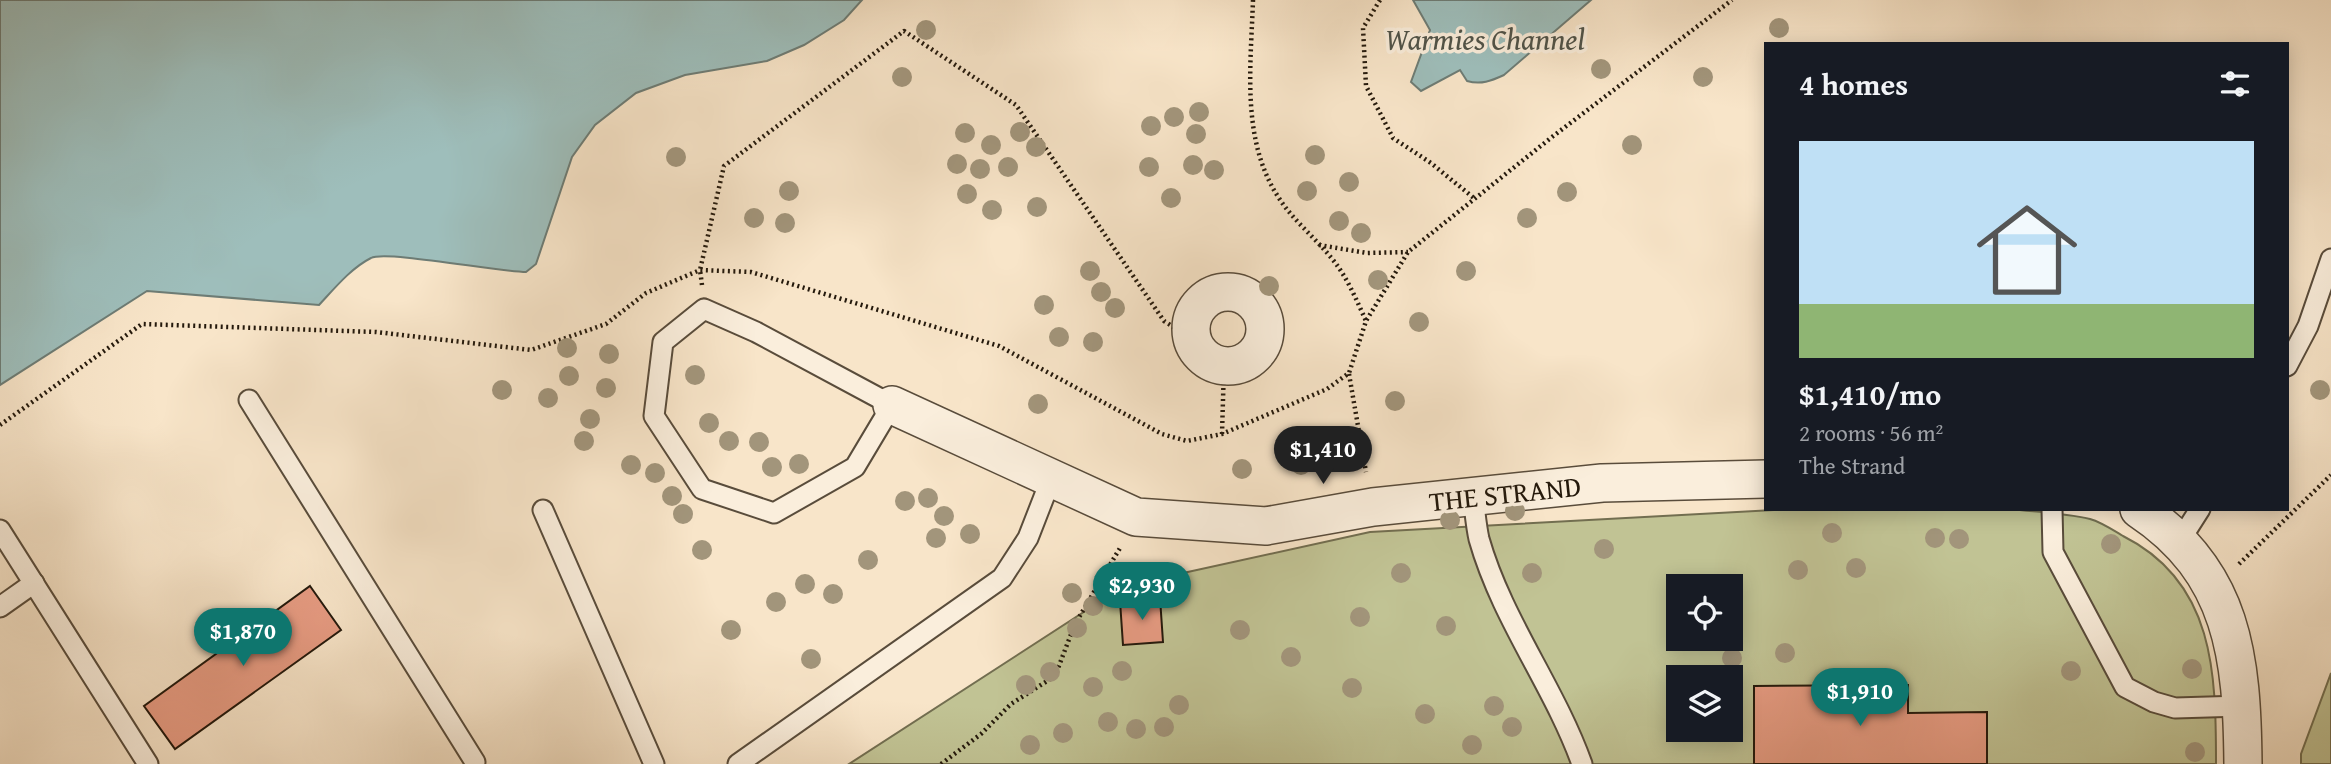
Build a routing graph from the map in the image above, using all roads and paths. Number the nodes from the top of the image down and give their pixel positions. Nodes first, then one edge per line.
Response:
1 (1253, 0) edge
2 (1380, 0) edge
3 (1732, 0) edge
4 (1475, 199) junction
5 (1318, 245) junction
6 (1408, 252) junction
7 (2331, 259) edge
8 (700, 270) junction
9 (1366, 321) junction
10 (1191, 332) junction
11 (2289, 362) edge
12 (1224, 366) junction
13 (1349, 373) junction
14 (249, 400) dead end
15 (892, 405) junction
16 (0, 425) edge
17 (1222, 434) junction
18 (2331, 475) edge
19 (1051, 479) junction
20 (1764, 479) edge
21 (1473, 497) junction
22 (1373, 507) junction
23 (543, 510) dead end
24 (2052, 511) edge
25 (2141, 511) edge
26 (2199, 511) edge
27 (1136, 517) junction
28 (0, 530) edge
29 (2179, 542) junction
30 (34, 583) junction
31 (2213, 587) junction
32 (0, 607) edge
33 (2242, 706) junction
34 (475, 763) edge
35 (148, 764) edge
36 (654, 764) edge
37 (738, 764) edge
38 (941, 764) edge
39 (1582, 764) edge
40 (2244, 764) edge

1 - 5 path
2 - 4 path
3 - 4 path
4 - 6 path
5 - 6 path
5 - 9 path
6 - 9 path
7 - 11 lane
8 - 10 path
8 - 16 path
8 - 17 path
9 - 13 path
10 - 12 street
10 - 12 street
12 - 17 path
13 - 17 path
13 - 22 path
14 - 34 lane
15 - 15 lane
15 - 19 street, THE STRAND
18 - 31 path
19 - 27 street, THE STRAND
19 - 37 lane
20 - 21 street, THE STRAND
21 - 22 street, THE STRAND
21 - 39 lane
22 - 27 street, THE STRAND
23 - 36 lane
24 - 33 lane
25 - 29 street
26 - 29 lane
27 - 38 path
28 - 30 lane
29 - 31 street
30 - 32 lane
30 - 35 lane
31 - 33 street
33 - 40 street

